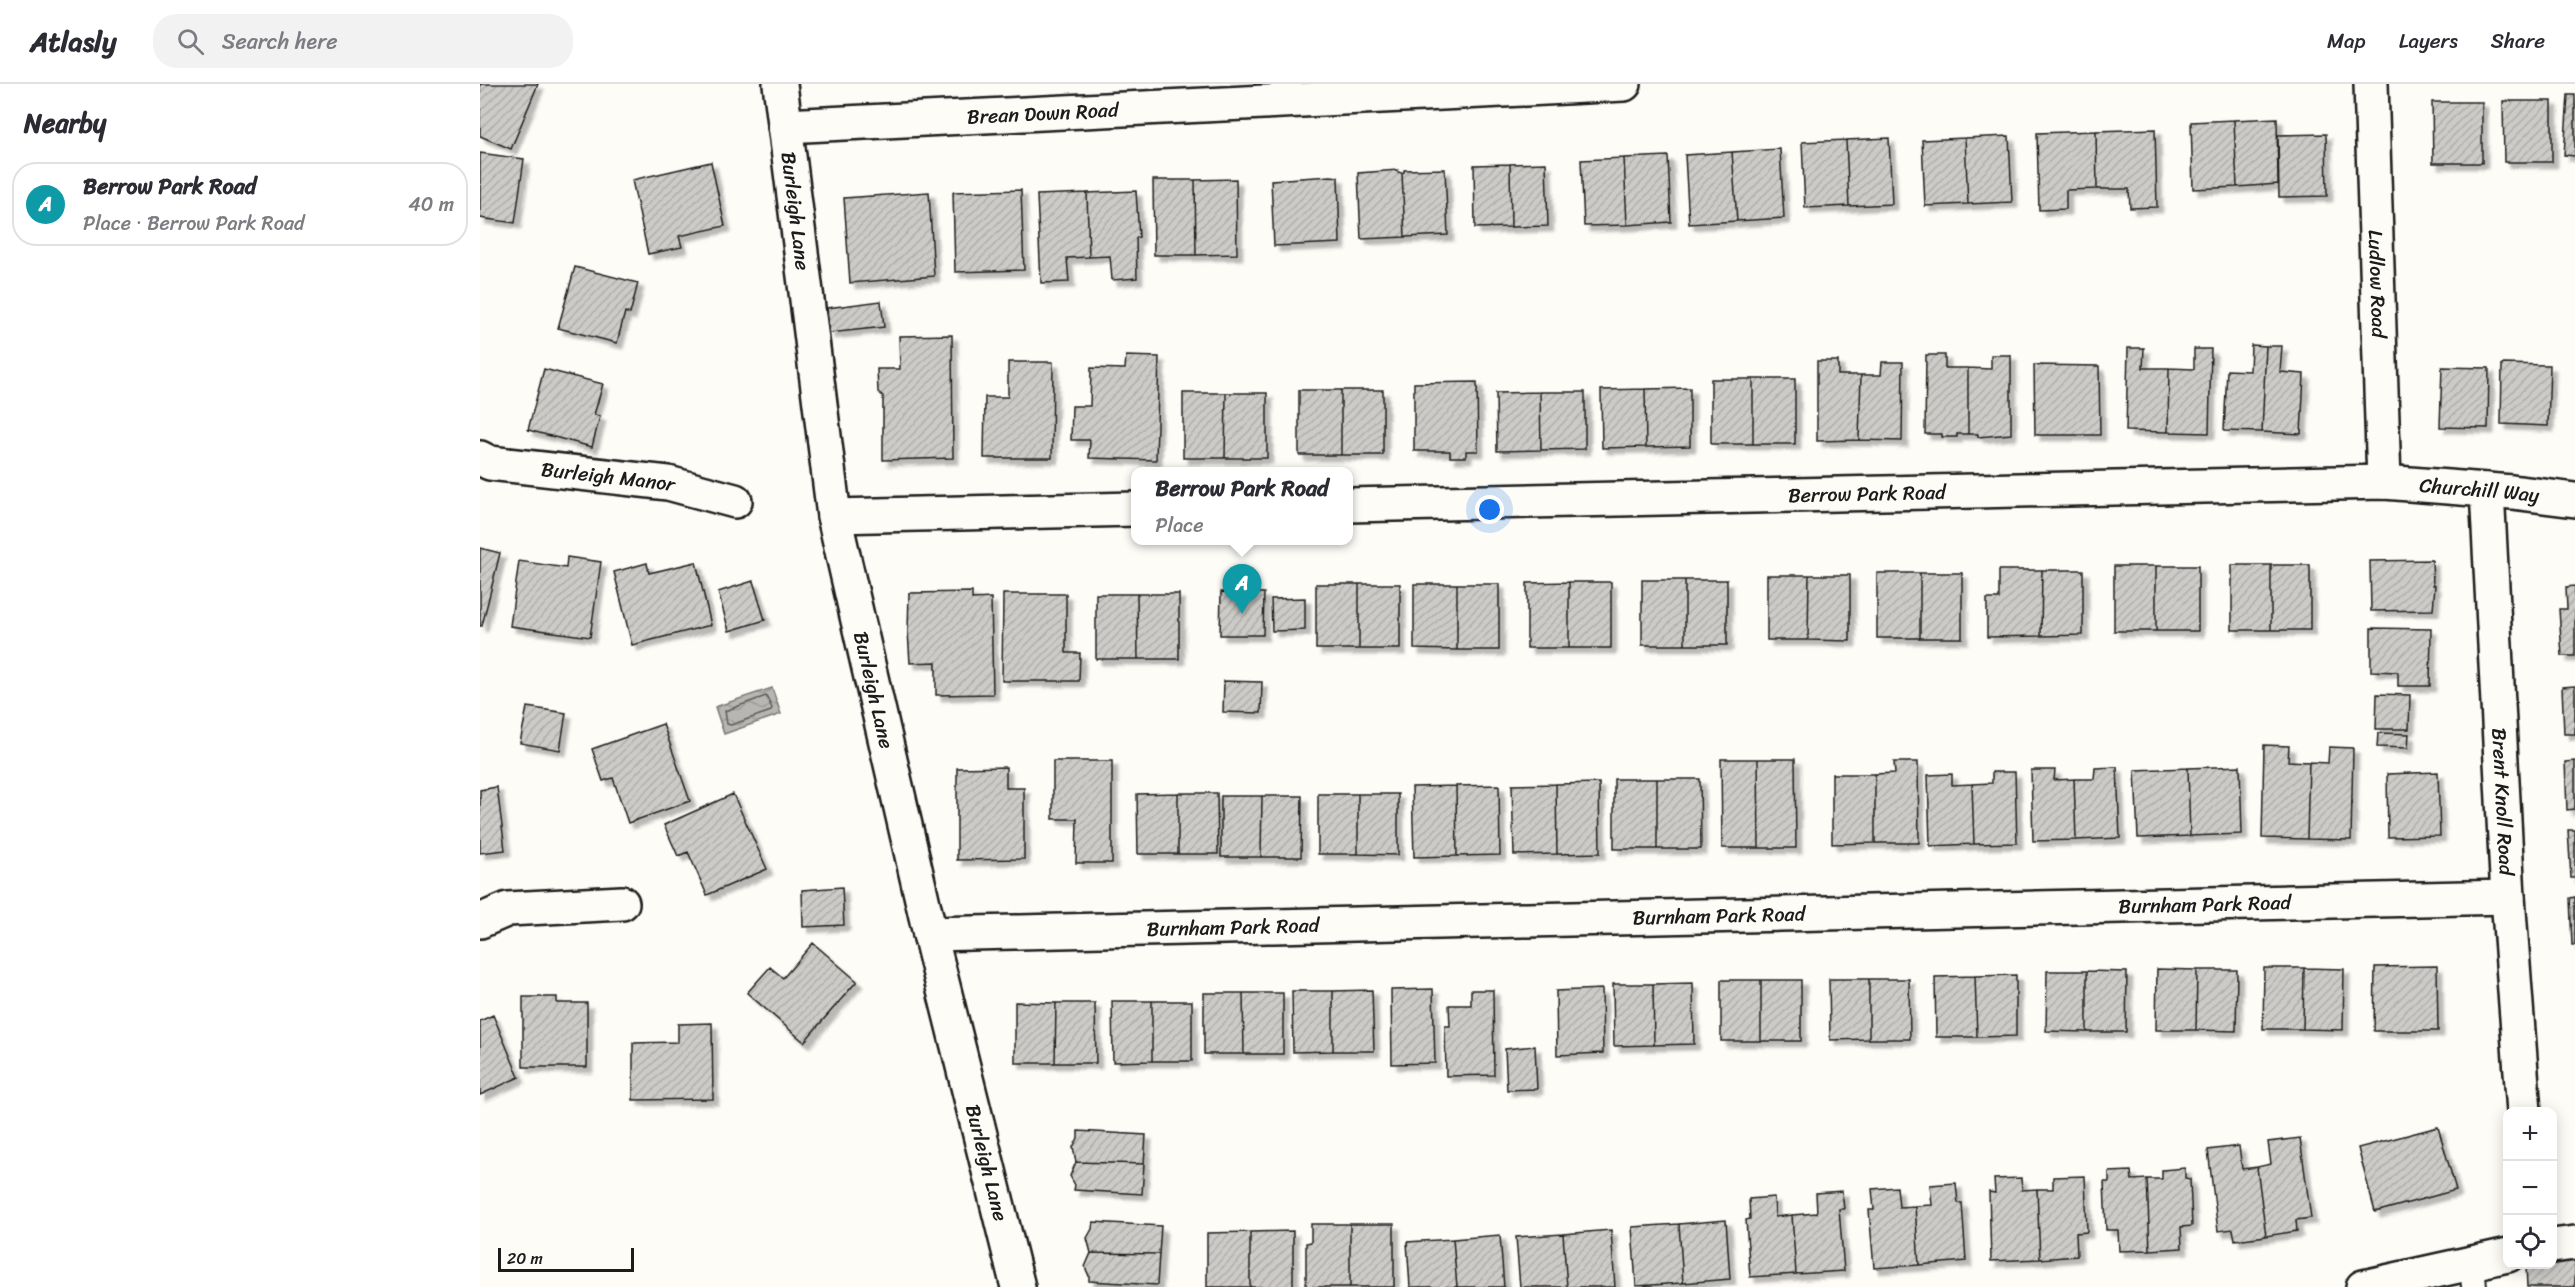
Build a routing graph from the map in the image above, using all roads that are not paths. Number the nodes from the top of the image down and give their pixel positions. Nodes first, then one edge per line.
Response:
1 (780, 84) edge
2 (1624, 84) edge
3 (2371, 84) edge
4 (785, 126) junction
5 (480, 458) edge
6 (2384, 482) junction
7 (2487, 490) junction
8 (2575, 500) edge
9 (735, 501) dead end
10 (1353, 505) edge
11 (1131, 509) edge
12 (834, 516) junction
13 (2508, 897) junction
14 (622, 903) dead end
15 (480, 921) edge
16 (930, 934) junction
17 (2524, 1107) edge
18 (2575, 1243) edge
19 (2557, 1245) edge
20 (2503, 1258) edge
21 (2473, 1275) edge
22 (1018, 1287) edge
23 (2363, 1287) edge

1 - 4 street, Burleigh Lane
2 - 4 street, Brean Down Road
3 - 6 street, Ludlow Road
4 - 12 street, Burleigh Lane
5 - 9 street, Burleigh Manor
6 - 7 street, Churchill Way
6 - 10 street, Berrow Park Road
7 - 8 street, Churchill Way
7 - 13 street, Brent Knoll Road
11 - 12 street
12 - 16 street, Burleigh Lane
13 - 16 street, Burnham Park Road
13 - 17 street, Brent Knoll Road
14 - 15 street
16 - 22 street, Burleigh Lane
18 - 19 street
20 - 21 street
21 - 23 street

